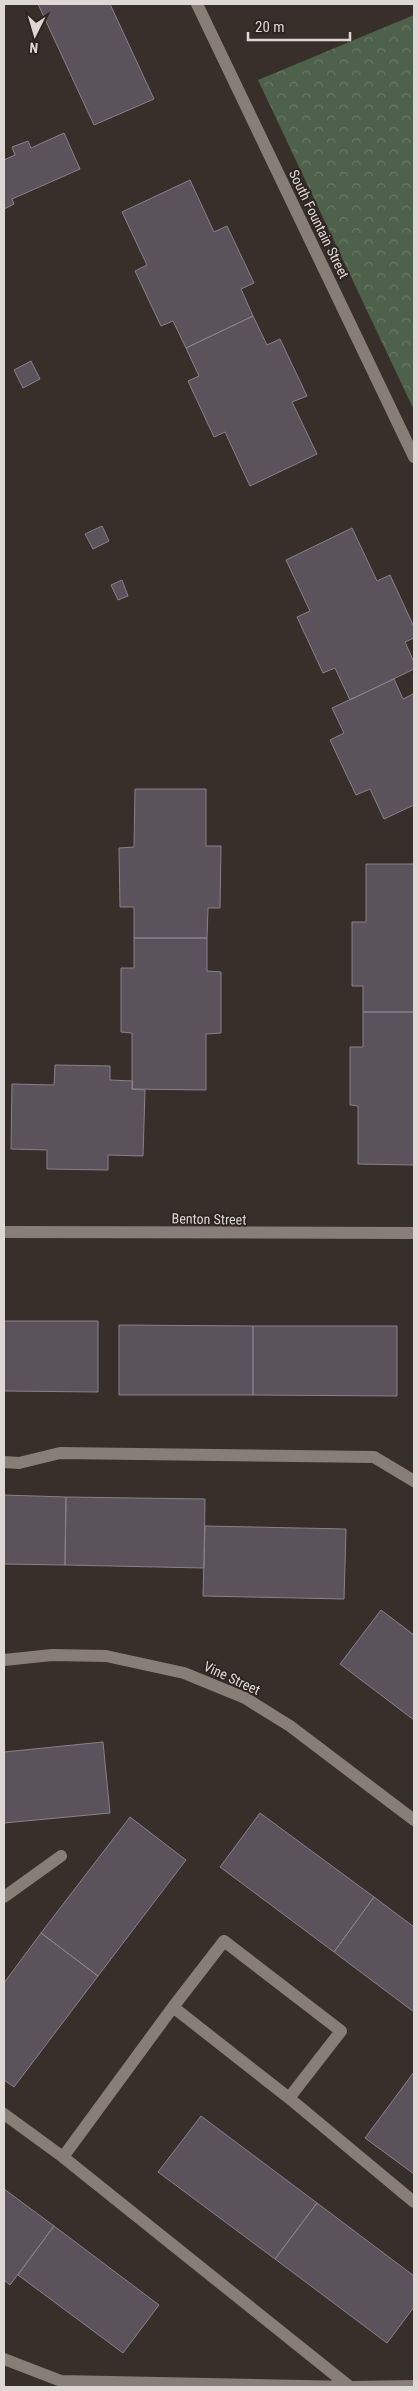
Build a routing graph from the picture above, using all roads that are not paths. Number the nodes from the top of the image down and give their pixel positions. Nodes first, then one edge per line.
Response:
1 (197, 4) edge
2 (414, 457) edge
3 (4, 1232) edge
4 (414, 1234) edge
5 (4, 1462) edge
6 (414, 1481) edge
7 (4, 1660) edge
8 (414, 1820) edge
9 (61, 1856) dead end
10 (4, 1897) edge
11 (173, 2007) junction
12 (289, 2098) junction
13 (4, 2114) edge
14 (63, 2157) junction
15 (414, 2202) edge
16 (4, 2359) edge
17 (414, 2386) edge
18 (350, 2387) edge

1 - 2 street, South Fountain Street
3 - 4 street, Benton Street
5 - 6 street
7 - 8 street, Vine Street
9 - 10 street
11 - 12 street
11 - 12 street
11 - 14 street
12 - 15 street
13 - 14 street
14 - 18 street
16 - 18 street
17 - 18 street

